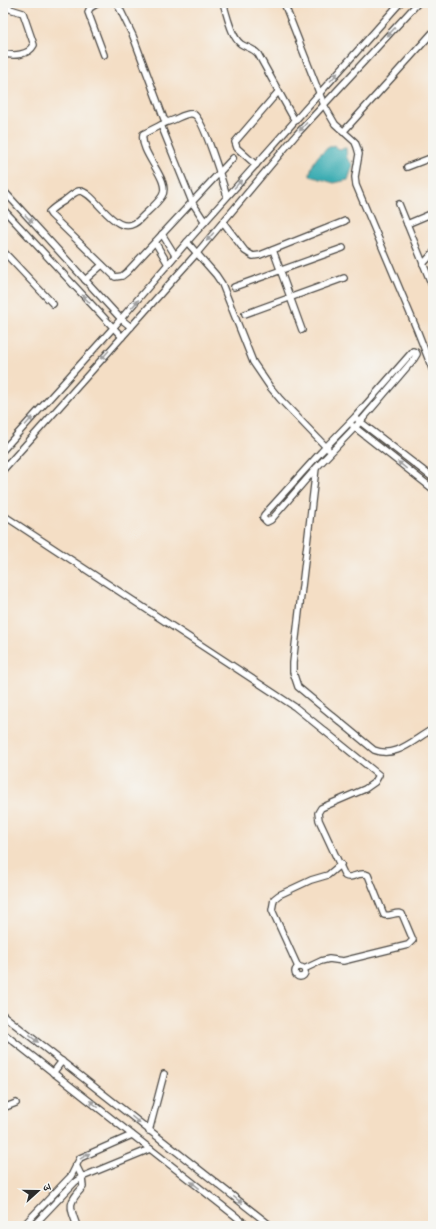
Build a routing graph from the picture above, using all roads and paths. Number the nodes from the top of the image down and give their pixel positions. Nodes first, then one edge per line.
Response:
1 (7, 3) edge
2 (98, 3) edge
3 (117, 3) edge
4 (223, 3) edge
5 (284, 3) edge
6 (400, 3) edge
7 (418, 3) edge
8 (433, 32) edge
9 (3, 53) edge
10 (104, 55) dead end
11 (278, 92) junction
12 (320, 93) junction
13 (324, 105) junction
14 (295, 121) junction
15 (167, 122) junction
16 (161, 125) junction
17 (342, 132) junction
18 (433, 157) edge
19 (233, 158) dead end
20 (256, 165) junction
21 (407, 167) dead end
22 (220, 173) junction
23 (3, 190) edge
24 (227, 196) junction
25 (192, 202) junction
26 (398, 204) dead end
27 (3, 209) edge
28 (433, 214) edge
29 (345, 221) dead end
30 (204, 222) junction
31 (223, 222) junction
32 (407, 224) junction
33 (162, 234) junction
34 (155, 242) junction
35 (187, 242) junction
36 (343, 248) dead end
37 (273, 250) junction
38 (3, 251) edge
39 (197, 253) junction
40 (433, 253) edge
41 (175, 256) junction
42 (168, 264) junction
43 (423, 264) junction
44 (102, 265) junction
45 (281, 270) junction
46 (344, 278) dead end
47 (85, 280) junction
48 (234, 287) dead end
49 (433, 288) edge
50 (290, 297) junction
51 (53, 304) dead end
52 (244, 314) dead end
53 (122, 319) junction
54 (131, 327) junction
55 (113, 328) junction
56 (302, 330) dead end
57 (122, 337) junction
58 (433, 371) edge
59 (355, 417) junction
60 (361, 421) junction
61 (349, 423) junction
62 (355, 427) junction
63 (326, 446) junction
64 (3, 450) edge
65 (331, 452) junction
66 (317, 467) junction
67 (3, 470) edge
68 (433, 478) edge
69 (433, 489) edge
70 (3, 515) edge
71 (433, 729) edge
72 (341, 864) junction
73 (3, 1015) edge
74 (3, 1033) edge
75 (62, 1061) junction
76 (53, 1073) junction
77 (164, 1074) dead end
78 (16, 1103) dead end
79 (3, 1108) edge
80 (149, 1131) junction
81 (132, 1135) junction
82 (150, 1149) junction
83 (76, 1166) junction
84 (82, 1177) junction
85 (23, 1226) edge
86 (33, 1226) edge
87 (77, 1226) edge
88 (248, 1226) edge
89 (270, 1226) edge

1 - 9 street
2 - 10 street
3 - 15 street
4 - 11 street
5 - 12 street
12 -> 6 street
7 -> 13 street
8 - 17 street
11 - 14 street
11 - 20 street
12 - 13 street
12 - 14 street
13 - 17 street
13 -> 31 street
14 - 20 street
15 - 16 street
15 - 22 street
16 - 25 street
16 - 44 street
17 - 58 street
18 - 21 street
19 - 22 street
24 -> 20 street
22 - 24 street
22 - 25 street
23 -> 47 street
24 - 30 street
25 - 30 street
25 - 33 street
26 - 32 street
55 -> 27 street
28 - 32 street
29 - 37 street
30 - 35 street
31 - 37 street
31 -> 39 street
32 - 43 street
33 - 34 street
33 - 41 street
34 - 42 street
34 - 44 street
35 - 39 street
35 - 41 street
36 - 45 street
37 - 45 street
38 - 51 street
39 - 54 street
39 - 63 street
40 - 43 street
41 - 42 street
53 -> 42 street
43 - 49 street
44 - 47 street
45 - 48 street
45 - 50 street
46 - 50 street
47 - 53 street
50 - 52 street
50 - 56 street
53 - 54 street
53 - 55 street
54 - 57 street
55 - 57 street
64 -> 55 street
57 -> 67 street
59 - 60 street
59 - 60 street
59 - 61 street
60 - 62 street
60 - 68 street
61 - 62 street
61 - 63 street
62 - 65 street
69 -> 62 street
63 - 65 street
63 - 66 street
65 - 66 street
66 - 71 street
70 - 72 street
72 - 72 street
73 -> 75 street
74 - 76 street
75 - 76 street
75 -> 80 street
81 -> 76 street
77 - 80 street
78 - 79 street
80 -> 89 street
81 - 82 street
83 -> 81 street
82 - 84 street
88 -> 82 street
83 - 84 street
83 - 85 street
84 - 86 street
84 - 87 street

